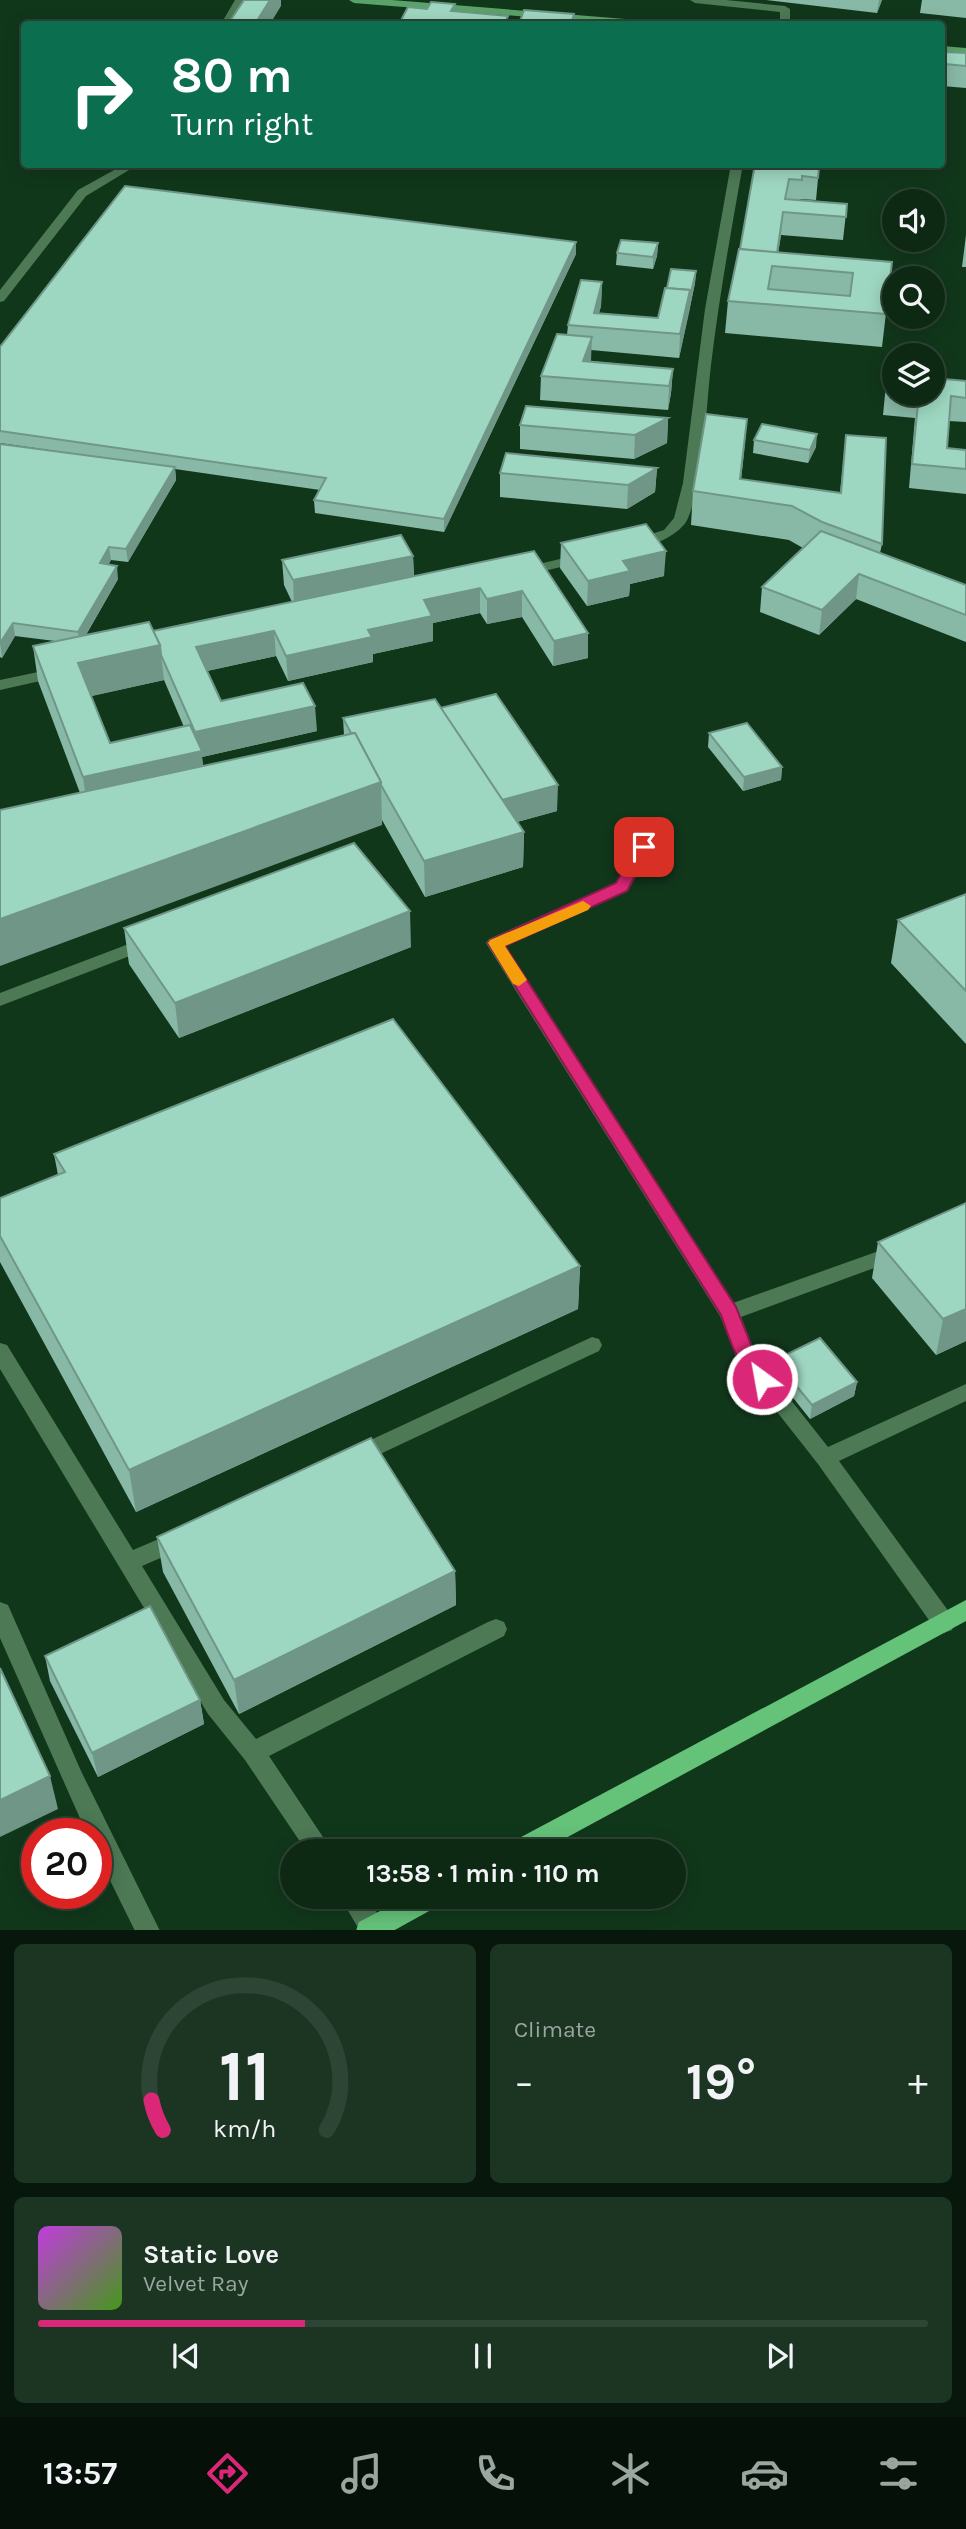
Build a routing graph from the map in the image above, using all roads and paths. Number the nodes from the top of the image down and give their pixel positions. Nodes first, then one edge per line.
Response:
1 (240, 0) edge
2 (354, 0) edge
3 (695, 0) edge
4 (228, 21) edge
5 (613, 21) edge
6 (785, 21) edge
7 (945, 49) edge
8 (966, 51) edge
9 (127, 168) edge
10 (736, 168) edge
11 (0, 298) edge
12 (615, 550) edge
13 (591, 556) edge
14 (503, 576) edge
15 (82, 667) edge
16 (0, 685) edge
17 (645, 825) dead end
18 (164, 936) edge
19 (0, 1000) edge
20 (914, 1246) edge
21 (729, 1312) junction
22 (592, 1345) dead end
23 (0, 1351) edge
24 (966, 1392) edge
25 (825, 1458) junction
26 (329, 1468) edge
27 (204, 1527) edge
28 (129, 1562) junction
29 (966, 1610) edge
30 (1, 1619) edge
31 (944, 1623) junction
32 (496, 1629) dead end
33 (253, 1752) junction
34 (312, 1839) edge
35 (540, 1839) edge
36 (359, 1909) edge
37 (408, 1909) edge
38 (371, 1929) edge
39 (148, 1930) edge

1 - 4 lane
2 - 5 main road
3 - 6 lane
7 - 8 main road
9 - 11 lane
10 - 12 lane
13 - 14 lane
15 - 16 lane
17 - 21 lane
18 - 19 lane
20 - 21 lane
21 - 25 lane
22 - 26 lane
23 - 28 lane
24 - 25 lane
25 - 31 lane
27 - 28 lane
28 - 33 lane
29 - 31 main road
30 - 39 lane
31 - 35 main road
32 - 33 lane
33 - 34 lane
36 - 38 lane
37 - 38 main road

